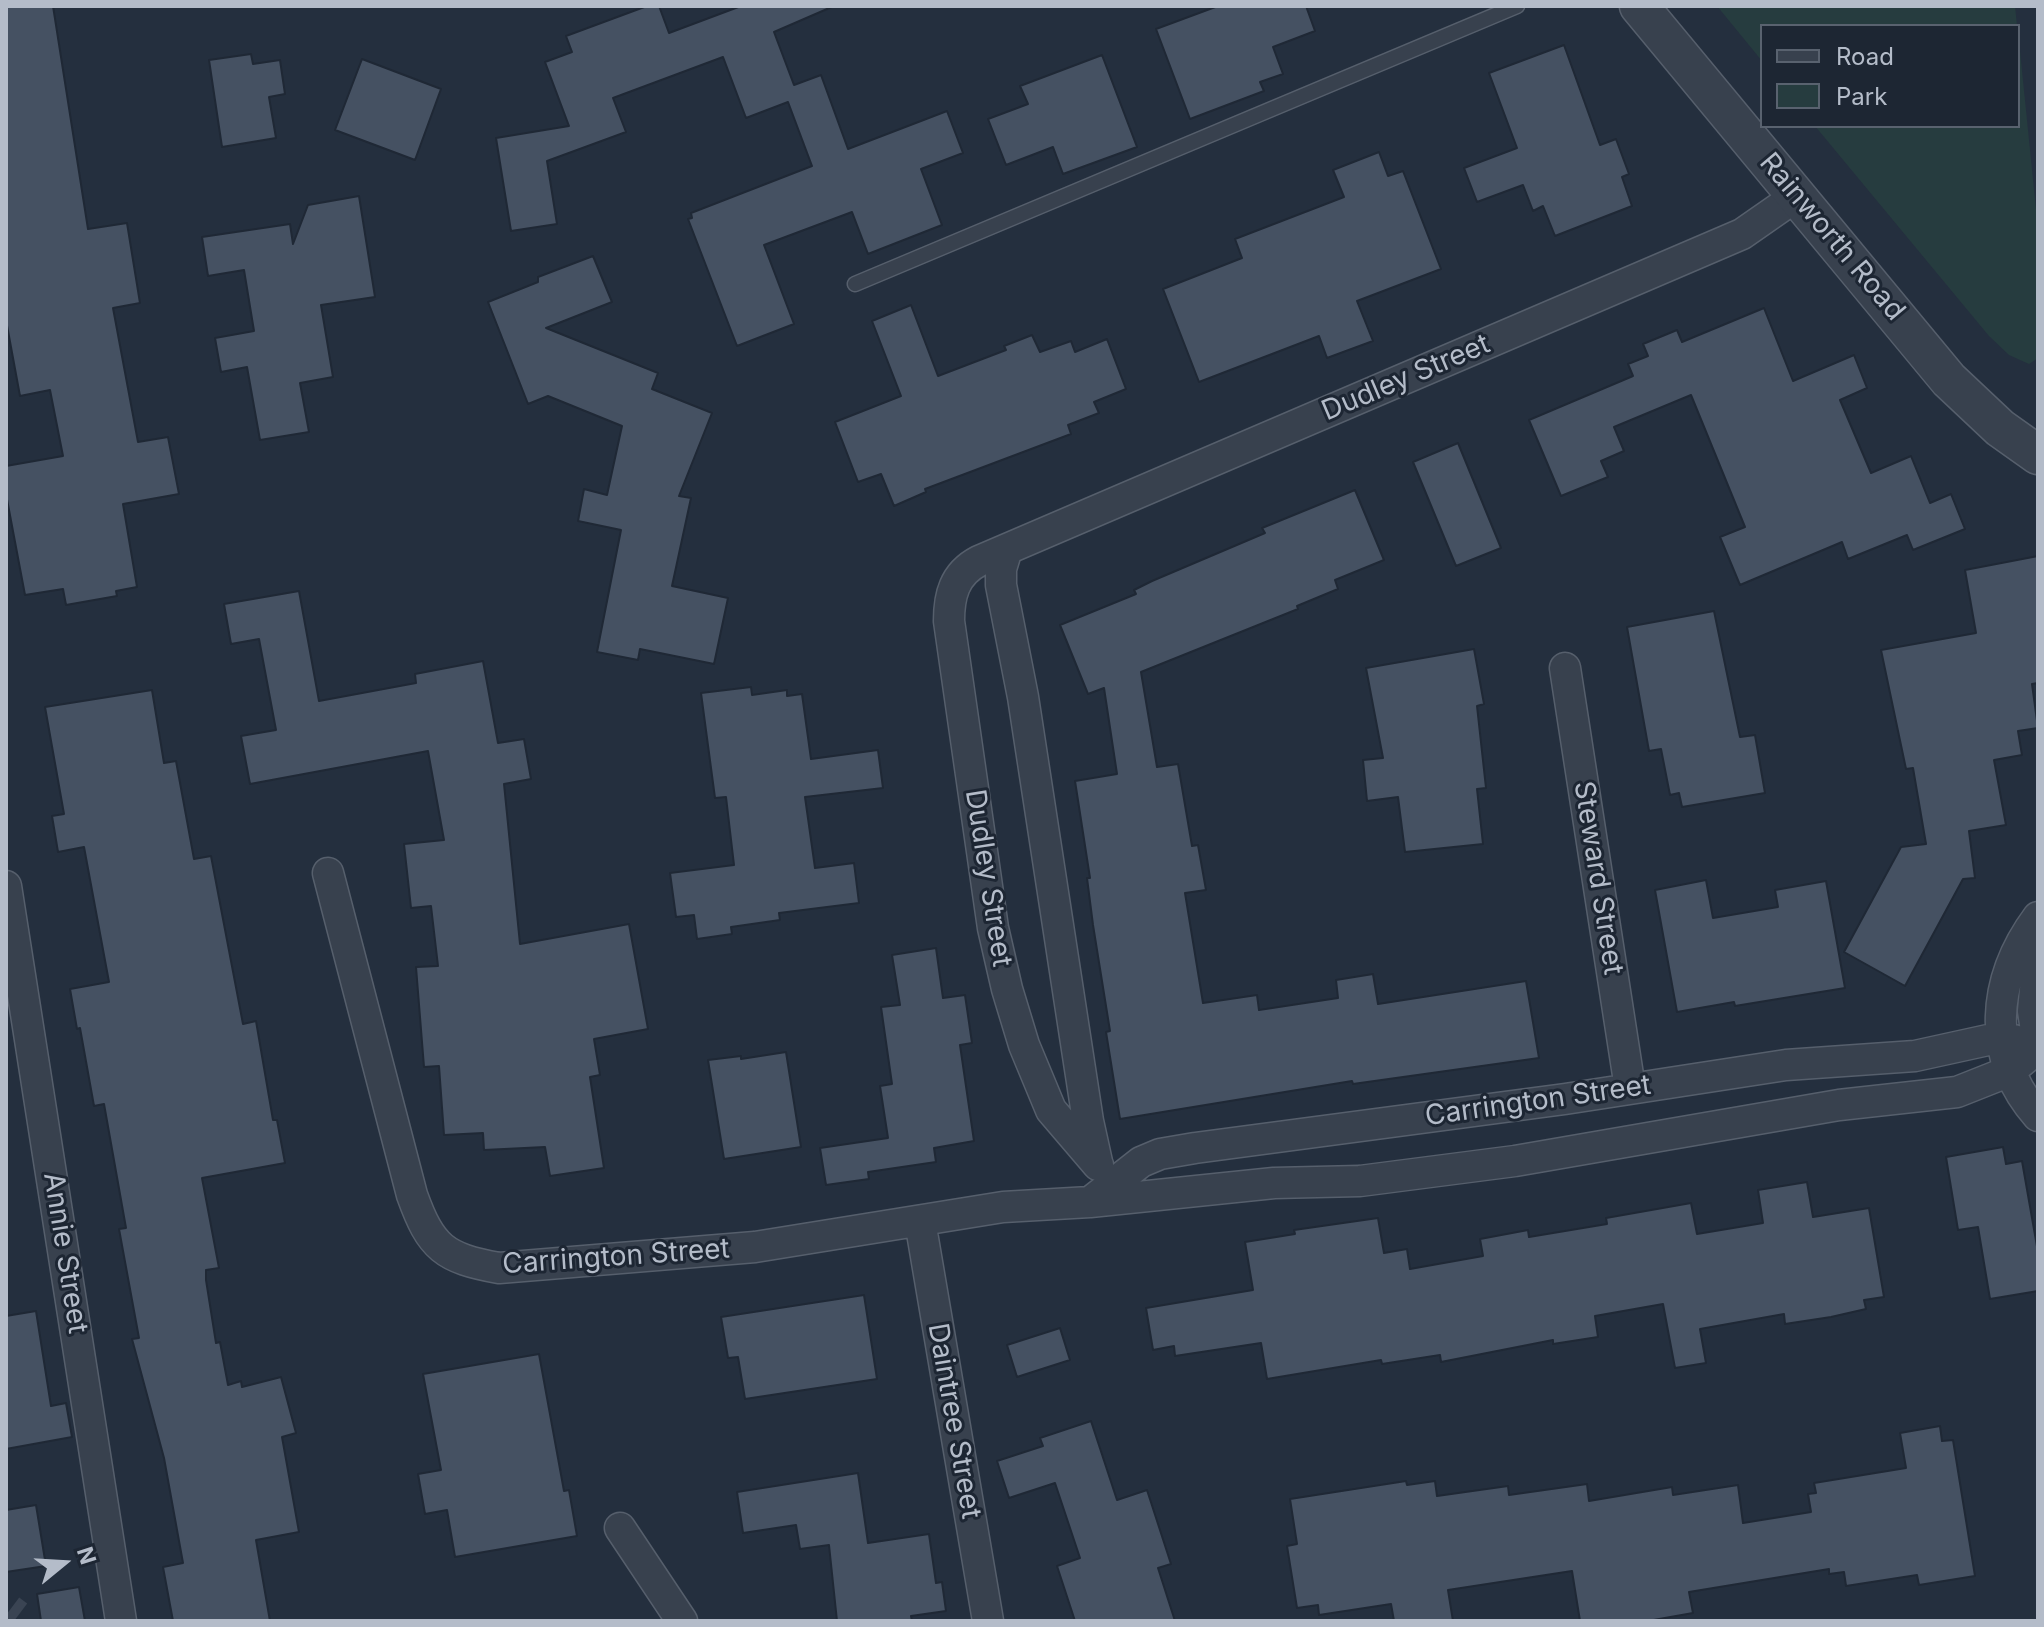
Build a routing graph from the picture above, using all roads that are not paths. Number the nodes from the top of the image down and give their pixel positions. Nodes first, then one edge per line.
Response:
1 (1517, 6) edge
2 (1639, 6) edge
3 (1798, 195) junction
4 (855, 284) dead end
5 (2038, 455) edge
6 (1007, 549) junction
7 (1565, 668) dead end
8 (328, 873) dead end
9 (6, 886) edge
10 (2038, 917) edge
11 (2038, 958) edge
12 (2001, 1039) junction
13 (2038, 1046) edge
14 (2010, 1071) junction
15 (1630, 1088) junction
16 (2038, 1116) edge
17 (1102, 1189) junction
18 (920, 1221) junction
19 (620, 1528) dead end
20 (121, 1621) edge
21 (682, 1621) edge
22 (988, 1621) edge

1 - 4 lane
2 - 3 street, Rainworth Road
3 - 5 street, Rainworth Road
3 - 6 street, Dudley Street
6 - 17 street
6 - 17 street, Dudley Street
7 - 15 street, Steward Street
8 - 18 street, Carrington Street
9 - 20 street, Annie Street
10 - 12 street
11 - 13 street
12 - 13 street
12 - 14 street
12 - 15 street, Carrington Street
13 - 14 street, Carrington Street
14 - 16 street
14 - 17 street, Carrington Street
15 - 17 street, Carrington Street
17 - 18 street, Carrington Street
18 - 22 street, Daintree Street
19 - 21 street

